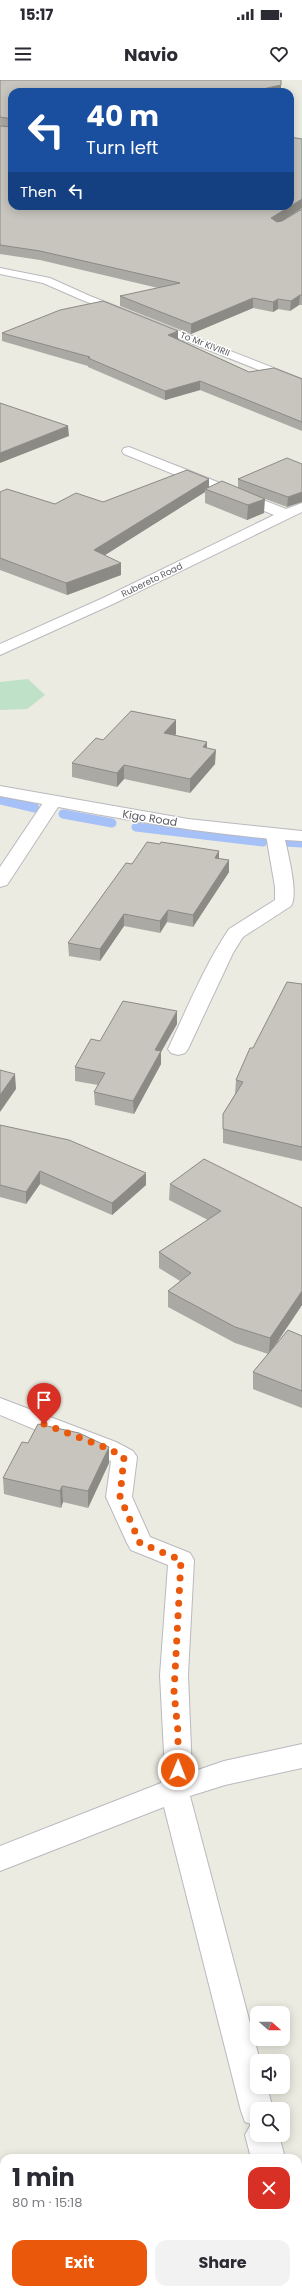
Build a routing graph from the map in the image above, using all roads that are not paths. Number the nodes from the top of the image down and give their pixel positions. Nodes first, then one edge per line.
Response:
1 (0, 272) edge
2 (302, 382) edge
3 (129, 451) dead end
4 (302, 507) edge
5 (287, 515) junction
6 (0, 650) edge
7 (0, 791) edge
8 (53, 801) junction
9 (275, 835) junction
10 (302, 836) edge
11 (0, 881) edge
12 (178, 1049) dead end
13 (0, 1406) edge
14 (302, 1756) edge
15 (174, 1790) junction
16 (0, 1859) edge
17 (255, 2102) edge
18 (264, 2142) edge
19 (267, 2154) edge

1 - 2 street, To Mr KIVIRII
3 - 5 street
4 - 5 street, Rubereto Road
5 - 6 street, Rubereto Road
7 - 8 street, Kigo Road
8 - 9 street, Kigo Road
8 - 11 street
9 - 10 street, Kigo Road
9 - 12 street
13 - 15 street
14 - 15 street
15 - 16 street
15 - 17 street
18 - 19 street

